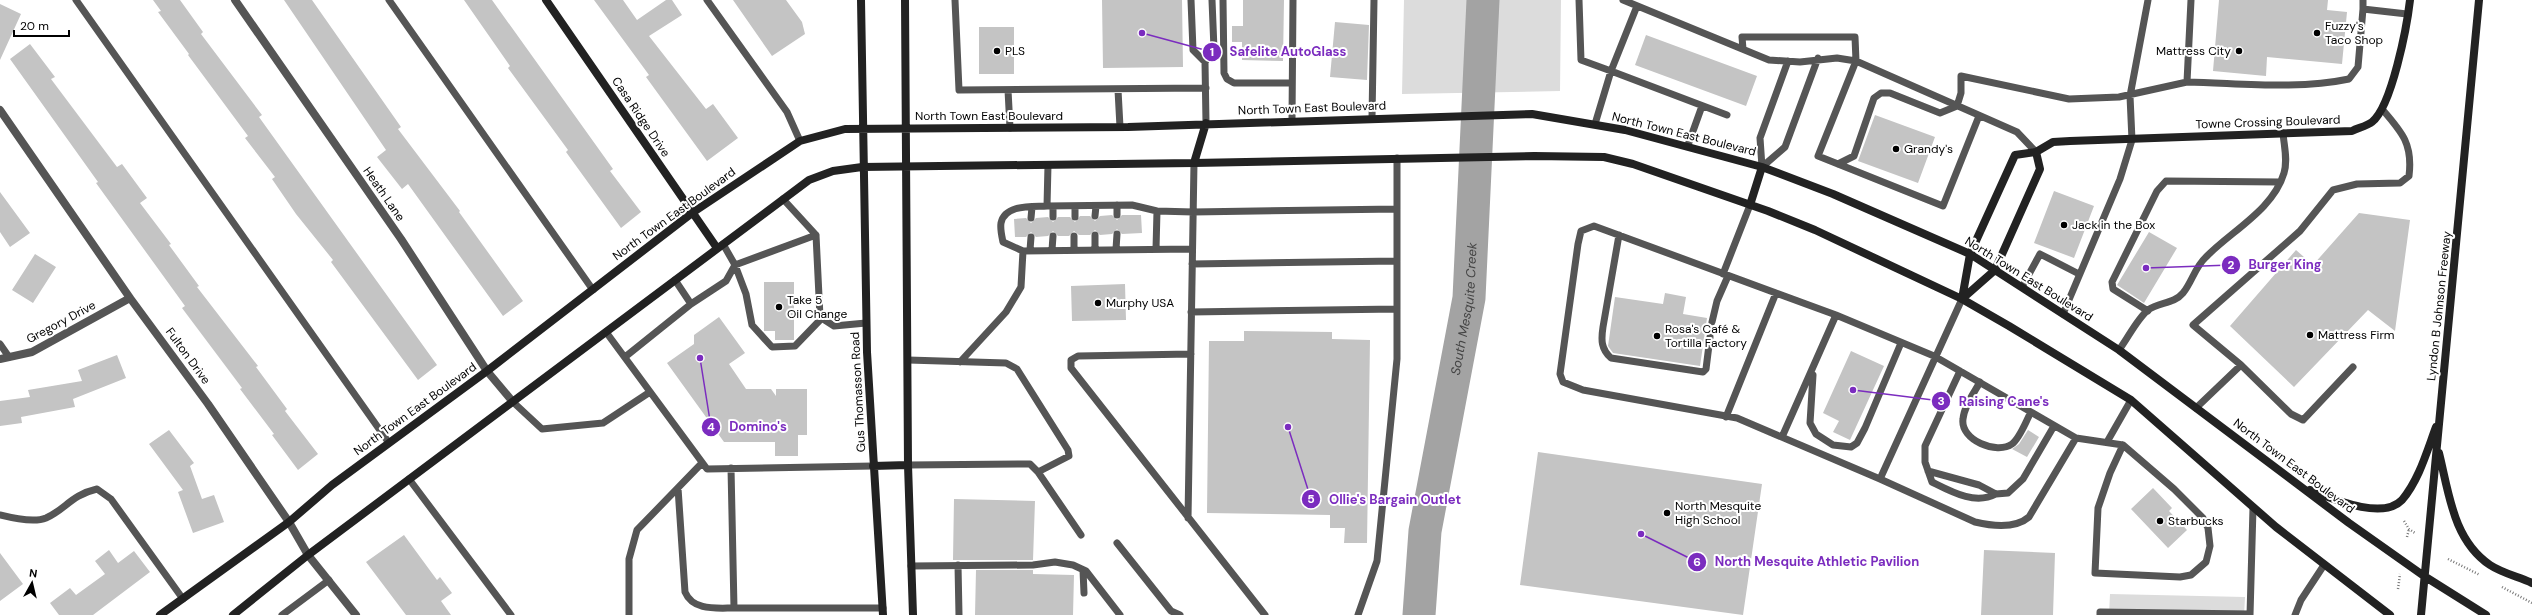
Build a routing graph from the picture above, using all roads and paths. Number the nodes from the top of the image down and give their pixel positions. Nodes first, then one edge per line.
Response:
1 (76, 0) edge
2 (235, 0) edge
3 (389, 0) edge
4 (546, 0) edge
5 (707, 0) edge
6 (861, 0) edge
7 (905, 0) edge
8 (955, 0) edge
9 (1191, 0) edge
10 (1212, 0) edge
11 (1223, 0) edge
12 (1292, 0) edge
13 (1374, 0) edge
14 (1579, 0) edge
15 (1623, 0) edge
16 (2148, 0) edge
17 (2191, 0) edge
18 (2363, 0) edge
19 (2410, 0) edge
20 (2479, 0) edge
21 (1637, 6) junction
22 (2363, 9) junction
23 (2407, 14) junction
24 (1743, 49) junction
25 (1818, 58) junction
26 (1788, 61) junction
27 (1856, 61) junction
28 (1205, 62) junction
29 (1611, 70) junction
30 (2187, 82) junction
31 (1292, 83) junction
32 (1206, 88) junction
33 (1008, 90) junction
34 (1118, 90) junction
35 (2130, 96) junction
36 (1702, 106) junction
37 (1957, 106) junction
38 (2382, 109) junction
39 (0, 110) edge
40 (1727, 115) dead end
41 (1979, 116) junction
42 (1372, 118) junction
43 (1292, 120) junction
44 (1206, 124) junction
45 (1595, 124) junction
46 (1120, 126) junction
47 (907, 128) junction
48 (1010, 128) junction
49 (862, 129) junction
50 (2283, 133) junction
51 (800, 140) junction
52 (2132, 140) junction
53 (1688, 145) junction
54 (2036, 152) junction
55 (1397, 158) junction
56 (1194, 163) junction
57 (1838, 164) junction
58 (1048, 165) junction
59 (1762, 166) junction
60 (862, 167) junction
61 (907, 167) junction
62 (2280, 182) junction
63 (784, 199) junction
64 (1117, 205) junction
65 (1750, 205) junction
66 (1032, 206) junction
67 (1050, 206) junction
68 (1075, 206) junction
69 (1096, 206) junction
70 (1397, 209) junction
71 (1157, 212) junction
72 (1193, 212) junction
73 (692, 213) junction
74 (1117, 215) dead end
75 (1095, 216) dead end
76 (1053, 217) dead end
77 (1075, 217) dead end
78 (1031, 218) dead end
79 (1117, 234) dead end
80 (816, 235) junction
81 (1095, 235) dead end
82 (1619, 235) junction
83 (1053, 236) dead end
84 (1074, 236) dead end
85 (1030, 237) dead end
86 (720, 246) junction
87 (1095, 249) junction
88 (1116, 249) junction
89 (1156, 249) junction
90 (1192, 249) junction
91 (1027, 250) junction
92 (1052, 250) junction
93 (1074, 250) junction
94 (1970, 254) junction
95 (1397, 261) junction
96 (1192, 264) junction
97 (735, 265) junction
98 (1995, 270) junction
99 (2079, 274) junction
100 (1725, 275) junction
101 (675, 280) junction
102 (2022, 287) junction
103 (593, 290) junction
104 (1776, 293) junction
105 (130, 298) junction
106 (1962, 299) junction
107 (691, 304) junction
108 (1397, 309) junction
109 (2148, 311) junction
110 (1191, 312) junction
111 (2063, 314) junction
112 (1836, 315) junction
113 (822, 318) junction
114 (1712, 322) dead end
115 (866, 323) junction
116 (606, 332) junction
117 (1710, 337) dead end
118 (1901, 343) junction
119 (0, 344) edge
120 (2119, 350) junction
121 (1190, 354) junction
122 (1934, 356) junction
123 (9, 357) junction
124 (625, 357) junction
125 (0, 359) edge
126 (908, 360) junction
127 (960, 362) junction
128 (2241, 365) junction
129 (1814, 367) junction
130 (2353, 367) dead end
131 (487, 371) junction
132 (1960, 371) junction
133 (1980, 382) junction
134 (650, 392) junction
135 (2131, 400) junction
136 (513, 402) junction
137 (2196, 408) junction
138 (2031, 412) junction
139 (1726, 416) junction
140 (2440, 418) junction
141 (2054, 426) junction
142 (1782, 437) junction
143 (2076, 438) junction
144 (2107, 442) junction
145 (389, 443) junction
146 (2123, 446) junction
147 (2437, 447) junction
148 (702, 463) junction
149 (908, 465) junction
150 (873, 466) junction
151 (730, 468) junction
152 (1928, 471) junction
153 (1038, 472) junction
154 (409, 479) junction
155 (1880, 479) junction
156 (2300, 486) junction
157 (678, 488) junction
158 (1996, 494) junction
159 (2253, 508) junction
160 (0, 515) edge
161 (1188, 518) junction
162 (2404, 521) dead end
163 (289, 522) junction
164 (2408, 529) junction
165 (2415, 533) dead end
166 (1082, 535) dead end
167 (2407, 537) dead end
168 (1117, 543) dead end
169 (308, 555) junction
170 (958, 564) junction
171 (2324, 565) junction
172 (910, 566) junction
173 (1083, 570) junction
174 (2400, 574) dead end
175 (2424, 576) junction
176 (329, 580) junction
177 (2532, 583) edge
178 (2398, 589) dead end
179 (1084, 593) dead end
180 (183, 599) junction
181 (734, 608) junction
182 (883, 611) edge
183 (2145, 614) edge
184 (2199, 614) edge
185 (2250, 614) edge
186 (160, 615) edge
187 (233, 615) edge
188 (282, 615) edge
189 (356, 615) edge
190 (511, 615) edge
191 (630, 615) edge
192 (913, 615) edge
193 (959, 615) edge
194 (1120, 615) edge
195 (1180, 615) edge
196 (1265, 615) edge
197 (1358, 615) edge
198 (2100, 615) edge
199 (2295, 615) edge
200 (2390, 615) edge
201 (2421, 615) edge
202 (2486, 615) edge

1 - 145 lane
2 - 131 street, Heath Lane
3 - 103 lane
4 - 73 main road, Casa Ridge Drive
5 - 51 lane
6 - 49 main road, Gus Thomasson Road
7 - 47 main road
8 - 33 lane
9 - 28 lane
10 - 28 lane
11 - 31 lane
12 - 31 lane
13 - 42 lane
14 - 29 lane
15 - 21 lane
16 - 35 lane
17 - 30 lane
18 - 22 lane
19 - 23 main road, Towne Crossing Boulevard
20 - 140 main road, Lyndon B Johnson Freeway
21 - 24 lane
21 - 29 lane
22 - 23 lane
22 - 30 lane
23 - 38 main road, Towne Crossing Boulevard
24 - 26 lane
24 - 27 lane
25 - 26 lane
25 - 27 lane
25 - 59 lane
26 - 59 lane
27 - 37 lane
27 - 57 lane
28 - 32 lane
29 - 36 lane
29 - 45 lane
30 - 35 lane
31 - 43 lane
32 - 34 lane
32 - 44 lane
33 - 34 lane
33 - 48 lane
34 - 46 lane
35 - 37 lane
35 - 52 lane
36 - 40 lane
36 - 53 lane
37 - 41 lane
37 - 57 lane
38 - 50 main road, Towne Crossing Boulevard
38 - 128 lane
39 - 105 street, Fulton Drive
41 - 54 lane
41 - 57 lane
42 - 43 main road, North Town East Boulevard
42 - 45 main road, North Town East Boulevard
43 - 44 main road, North Town East Boulevard
44 - 46 main road, North Town East Boulevard
44 - 56 main road
45 - 53 main road, North Town East Boulevard
46 - 48 main road, North Town East Boulevard
47 - 48 main road, North Town East Boulevard
47 - 49 main road, North Town East Boulevard
47 - 61 main road
49 - 51 main road, North Town East Boulevard
49 - 60 main road, Gus Thomasson Road
50 - 52 main road, Towne Crossing Boulevard
50 - 62 lane
51 - 73 main road, North Town East Boulevard
52 - 54 main road, Towne Crossing Boulevard
52 - 99 lane
53 - 59 main road, North Town East Boulevard
54 - 94 main road, Towne Crossing Boulevard
54 - 98 main road
55 - 56 main road
55 - 65 main road
55 - 70 lane
56 - 58 main road
56 - 72 lane
58 - 61 main road
58 - 67 lane
59 - 65 main road
59 - 94 main road, North Town East Boulevard
60 - 61 main road
60 - 63 main road
60 - 115 main road, Gus Thomasson Road
61 - 126 main road
62 - 109 lane
62 - 109 lane
63 - 80 lane
63 - 86 main road
64 - 69 lane
64 - 71 lane
64 - 74 lane
65 - 100 lane
65 - 106 main road
66 - 67 lane
66 - 78 lane
66 - 91 lane
67 - 68 lane
67 - 76 lane
68 - 69 lane
68 - 77 lane
69 - 75 lane
70 - 72 lane
70 - 95 lane
71 - 72 lane
71 - 89 lane
72 - 90 lane
73 - 86 main road, Casa Ridge Drive
73 - 103 main road, North Town East Boulevard
79 - 88 lane
80 - 97 lane
80 - 113 lane
81 - 87 lane
82 - 100 lane
82 - 117 lane
82 - 139 lane
83 - 92 lane
84 - 93 lane
85 - 91 lane
86 - 97 lane
86 - 101 main road
87 - 88 lane
87 - 93 lane
88 - 89 lane
89 - 90 lane
90 - 96 lane
91 - 92 lane
91 - 127 lane
92 - 93 lane
94 - 98 main road, North Town East Boulevard
94 - 106 main road, Towne Crossing Boulevard
95 - 96 lane
95 - 108 lane
96 - 110 lane
97 - 107 lane
97 - 113 lane
98 - 102 main road, North Town East Boulevard
98 - 106 main road
99 - 102 lane
99 - 111 lane
100 - 104 lane
100 - 114 lane
101 - 107 lane
101 - 116 main road
102 - 111 main road, North Town East Boulevard
103 - 131 main road, North Town East Boulevard
104 - 112 lane
104 - 139 lane
105 - 123 street, Gregory Drive
105 - 163 street, Fulton Drive
106 - 122 lane
106 - 135 main road
107 - 124 lane
108 - 110 lane
108 - 197 lane
109 - 120 lane
110 - 121 lane
111 - 120 main road, North Town East Boulevard
112 - 118 lane
112 - 129 lane
113 - 115 lane
115 - 150 main road, Gus Thomasson Road
116 - 124 lane
116 - 136 main road
118 - 122 lane
118 - 129 lane
119 - 123 lane
120 - 137 main road, North Town East Boulevard
121 - 161 lane
121 - 161 lane
122 - 132 lane
122 - 155 lane
123 - 125 street, Gregory Drive
124 - 134 lane
126 - 127 lane
126 - 149 main road
127 - 153 lane
128 - 130 lane
128 - 137 lane
129 - 142 lane
131 - 136 street, Heath Lane
131 - 145 main road, North Town East Boulevard
132 - 133 lane
132 - 152 lane
133 - 138 lane
133 - 138 lane
134 - 136 lane
134 - 148 lane
135 - 144 lane
135 - 159 main road
136 - 154 main road
137 - 156 main road, North Town East Boulevard
138 - 141 lane
139 - 142 lane
140 - 147 main road, Lyndon B Johnson Freeway
140 - 156 main road
141 - 143 lane
141 - 158 lane
142 - 155 lane
143 - 144 lane
143 - 155 lane
144 - 146 lane
145 - 163 main road, North Town East Boulevard
146 - 146 lane
147 - 175 main road, Lyndon B Johnson Freeway
147 - 177 main road
148 - 151 lane
148 - 157 lane
149 - 150 main road
149 - 153 lane
149 - 172 main road
150 - 151 lane
150 - 182 main road, Gus Thomasson Road
151 - 181 lane
152 - 158 lane
152 - 158 lane
153 - 166 lane
154 - 169 main road
154 - 190 lane
156 - 175 main road, North Town East Boulevard
157 - 181 lane
157 - 191 lane
159 - 171 main road
159 - 185 lane
160 - 180 lane
161 - 196 lane
162 - 164 path
163 - 169 street, Fulton Drive
163 - 180 main road, North Town East Boulevard
164 - 165 path
164 - 167 path
168 - 195 lane
169 - 176 street, Fulton Drive
169 - 187 main road
170 - 172 lane
170 - 173 lane
170 - 193 lane
171 - 199 lane
171 - 200 main road
172 - 192 main road
173 - 179 lane
173 - 194 lane
174 - 178 path
175 - 201 main road, Lyndon B Johnson Freeway
175 - 202 main road, North Town East Boulevard
176 - 188 lane
176 - 189 street, Fulton Drive
180 - 186 main road, North Town East Boulevard
181 - 182 lane
183 - 184 lane
183 - 198 lane
184 - 185 lane

